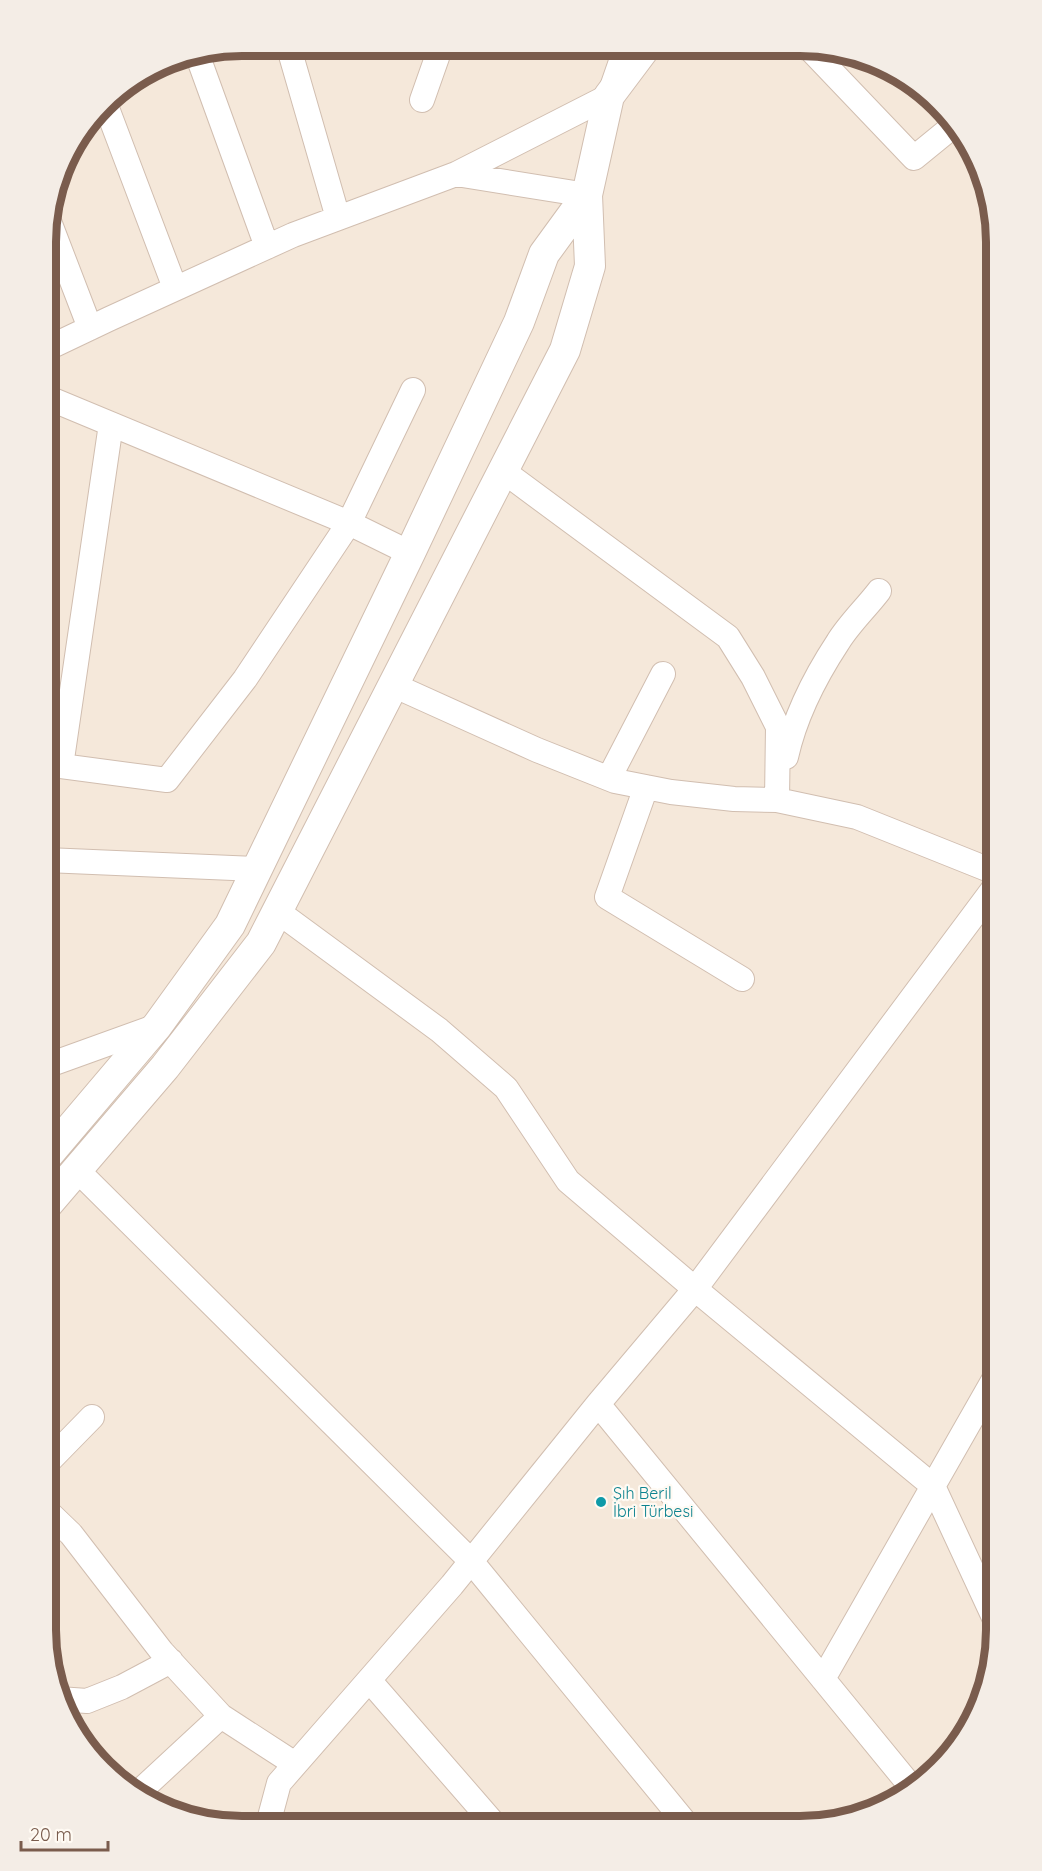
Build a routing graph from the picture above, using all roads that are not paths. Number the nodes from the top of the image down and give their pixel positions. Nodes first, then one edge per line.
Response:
1 (291, 56) edge
2 (437, 56) edge
3 (623, 56) edge
4 (639, 56) edge
5 (817, 57) edge
6 (199, 61) edge
7 (609, 96) junction
8 (422, 100) dead end
9 (108, 112) edge
10 (949, 130) edge
11 (456, 174) junction
12 (587, 195) junction
13 (338, 218) junction
14 (56, 240) edge
15 (267, 247) junction
16 (175, 288) junction
17 (90, 328) junction
18 (56, 344) edge
19 (413, 390) dead end
20 (56, 401) edge
21 (111, 424) junction
22 (503, 471) junction
23 (349, 523) junction
24 (410, 553) junction
25 (879, 591) dead end
26 (663, 674) dead end
27 (393, 685) junction
28 (609, 778) junction
29 (646, 787) junction
30 (777, 800) junction
31 (56, 861) edge
32 (258, 869) junction
33 (986, 879) edge
34 (986, 897) edge
35 (277, 911) junction
36 (742, 980) dead end
37 (157, 1026) junction
38 (56, 1062) edge
39 (56, 1145) edge
40 (77, 1170) junction
41 (56, 1194) edge
42 (695, 1289) junction
43 (986, 1393) edge
44 (598, 1404) junction
45 (92, 1417) dead end
46 (56, 1454) edge
47 (933, 1485) junction
48 (56, 1520) edge
49 (471, 1561) junction
50 (986, 1600) edge
51 (171, 1661) junction
52 (823, 1679) junction
53 (369, 1680) junction
54 (70, 1700) edge
55 (221, 1716) junction
56 (295, 1764) junction
57 (908, 1781) edge
58 (144, 1788) edge
59 (270, 1815) edge
60 (486, 1815) edge
61 (679, 1815) edge

1 - 13 street
2 - 8 street
3 - 7 street
4 - 7 street
5 - 10 street
6 - 15 street
7 - 11 street
7 - 12 street
9 - 16 street
11 - 12 street
11 - 13 street
12 - 22 street
12 - 24 street
13 - 15 street
14 - 17 street
15 - 16 street
16 - 17 street
17 - 18 street
19 - 23 street
20 - 21 street
21 - 23 street
21 - 23 street
22 - 27 street
22 - 30 street
23 - 24 street
24 - 32 street
25 - 30 street
26 - 28 street
27 - 28 street
27 - 35 street
28 - 29 street
29 - 30 street
29 - 36 street
30 - 33 street
31 - 32 street
32 - 37 street
34 - 42 street
35 - 40 street
35 - 42 street
37 - 38 street
37 - 39 street
40 - 41 street
40 - 49 street
42 - 44 street
42 - 47 street
43 - 47 street
44 - 49 street
44 - 52 street
45 - 46 street
47 - 50 street
47 - 52 street
48 - 51 street
49 - 53 street
49 - 61 street
51 - 54 street
51 - 55 street
52 - 57 street
53 - 56 street
53 - 60 street
55 - 56 street
55 - 58 street
56 - 59 street

